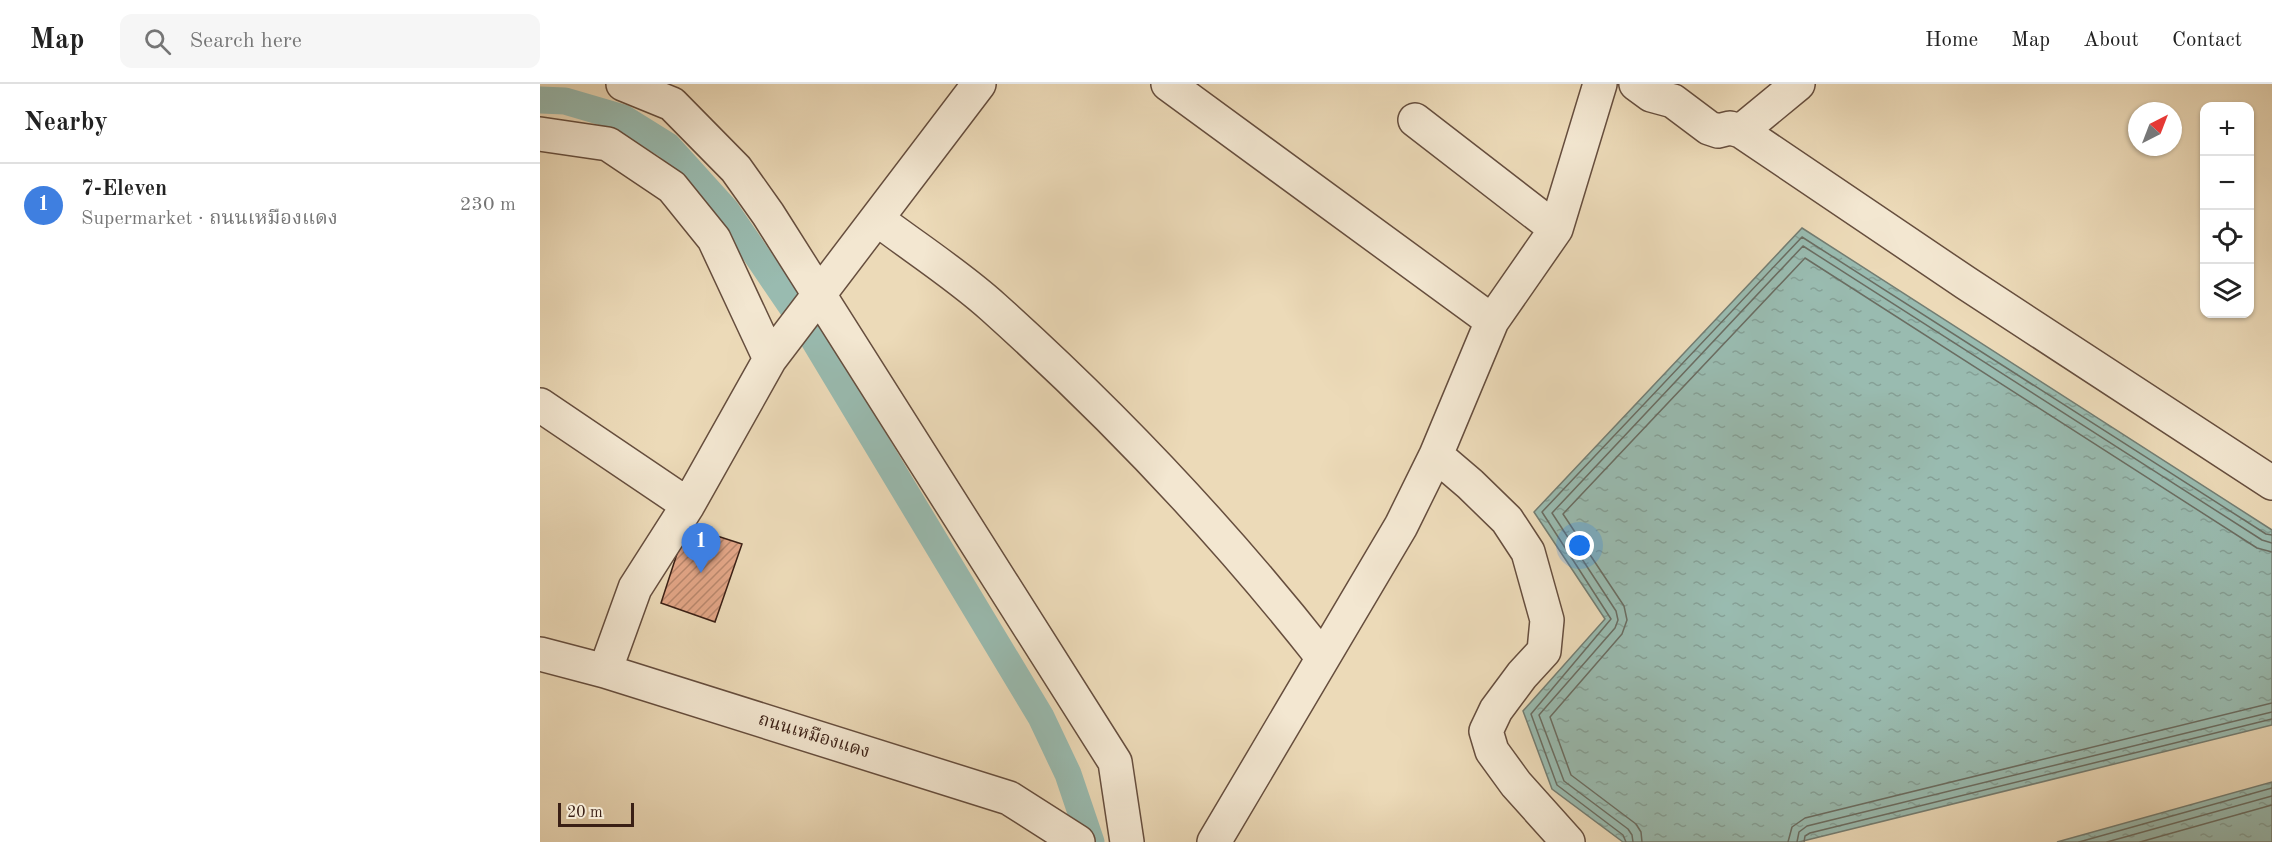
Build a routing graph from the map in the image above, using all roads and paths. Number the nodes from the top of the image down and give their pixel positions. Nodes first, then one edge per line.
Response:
1 (623, 84) edge
2 (979, 84) edge
3 (1168, 84) edge
4 (1600, 84) edge
5 (1636, 84) edge
6 (1798, 84) edge
7 (1415, 120) dead end
8 (1741, 131) junction
9 (540, 134) edge
10 (877, 219) junction
11 (1556, 229) junction
12 (812, 301) junction
13 (1492, 321) junction
14 (777, 348) junction
15 (540, 405) edge
16 (1436, 455) junction
17 (2272, 483) edge
18 (688, 505) junction
19 (540, 654) edge
20 (1323, 658) junction
21 (605, 671) junction
22 (1046, 831) edge
23 (1078, 842) edge
24 (1127, 842) edge
25 (1214, 842) edge
26 (1568, 842) edge

1 - 12 street
2 - 10 street
3 - 13 street
4 - 11 street
5 - 8 street
6 - 8 street
7 - 11 street
8 - 17 street
9 - 14 street
10 - 12 street
10 - 20 street
11 - 13 street
12 - 14 street
12 - 24 street
13 - 16 street
14 - 18 street
15 - 18 street
16 - 20 street
16 - 26 street
18 - 21 street
19 - 21 street, ถนนเหมืองแดง
20 - 25 street
21 - 22 street, ถนนเหมืองแดง
22 - 23 street, ถนนเหมืองแดง

